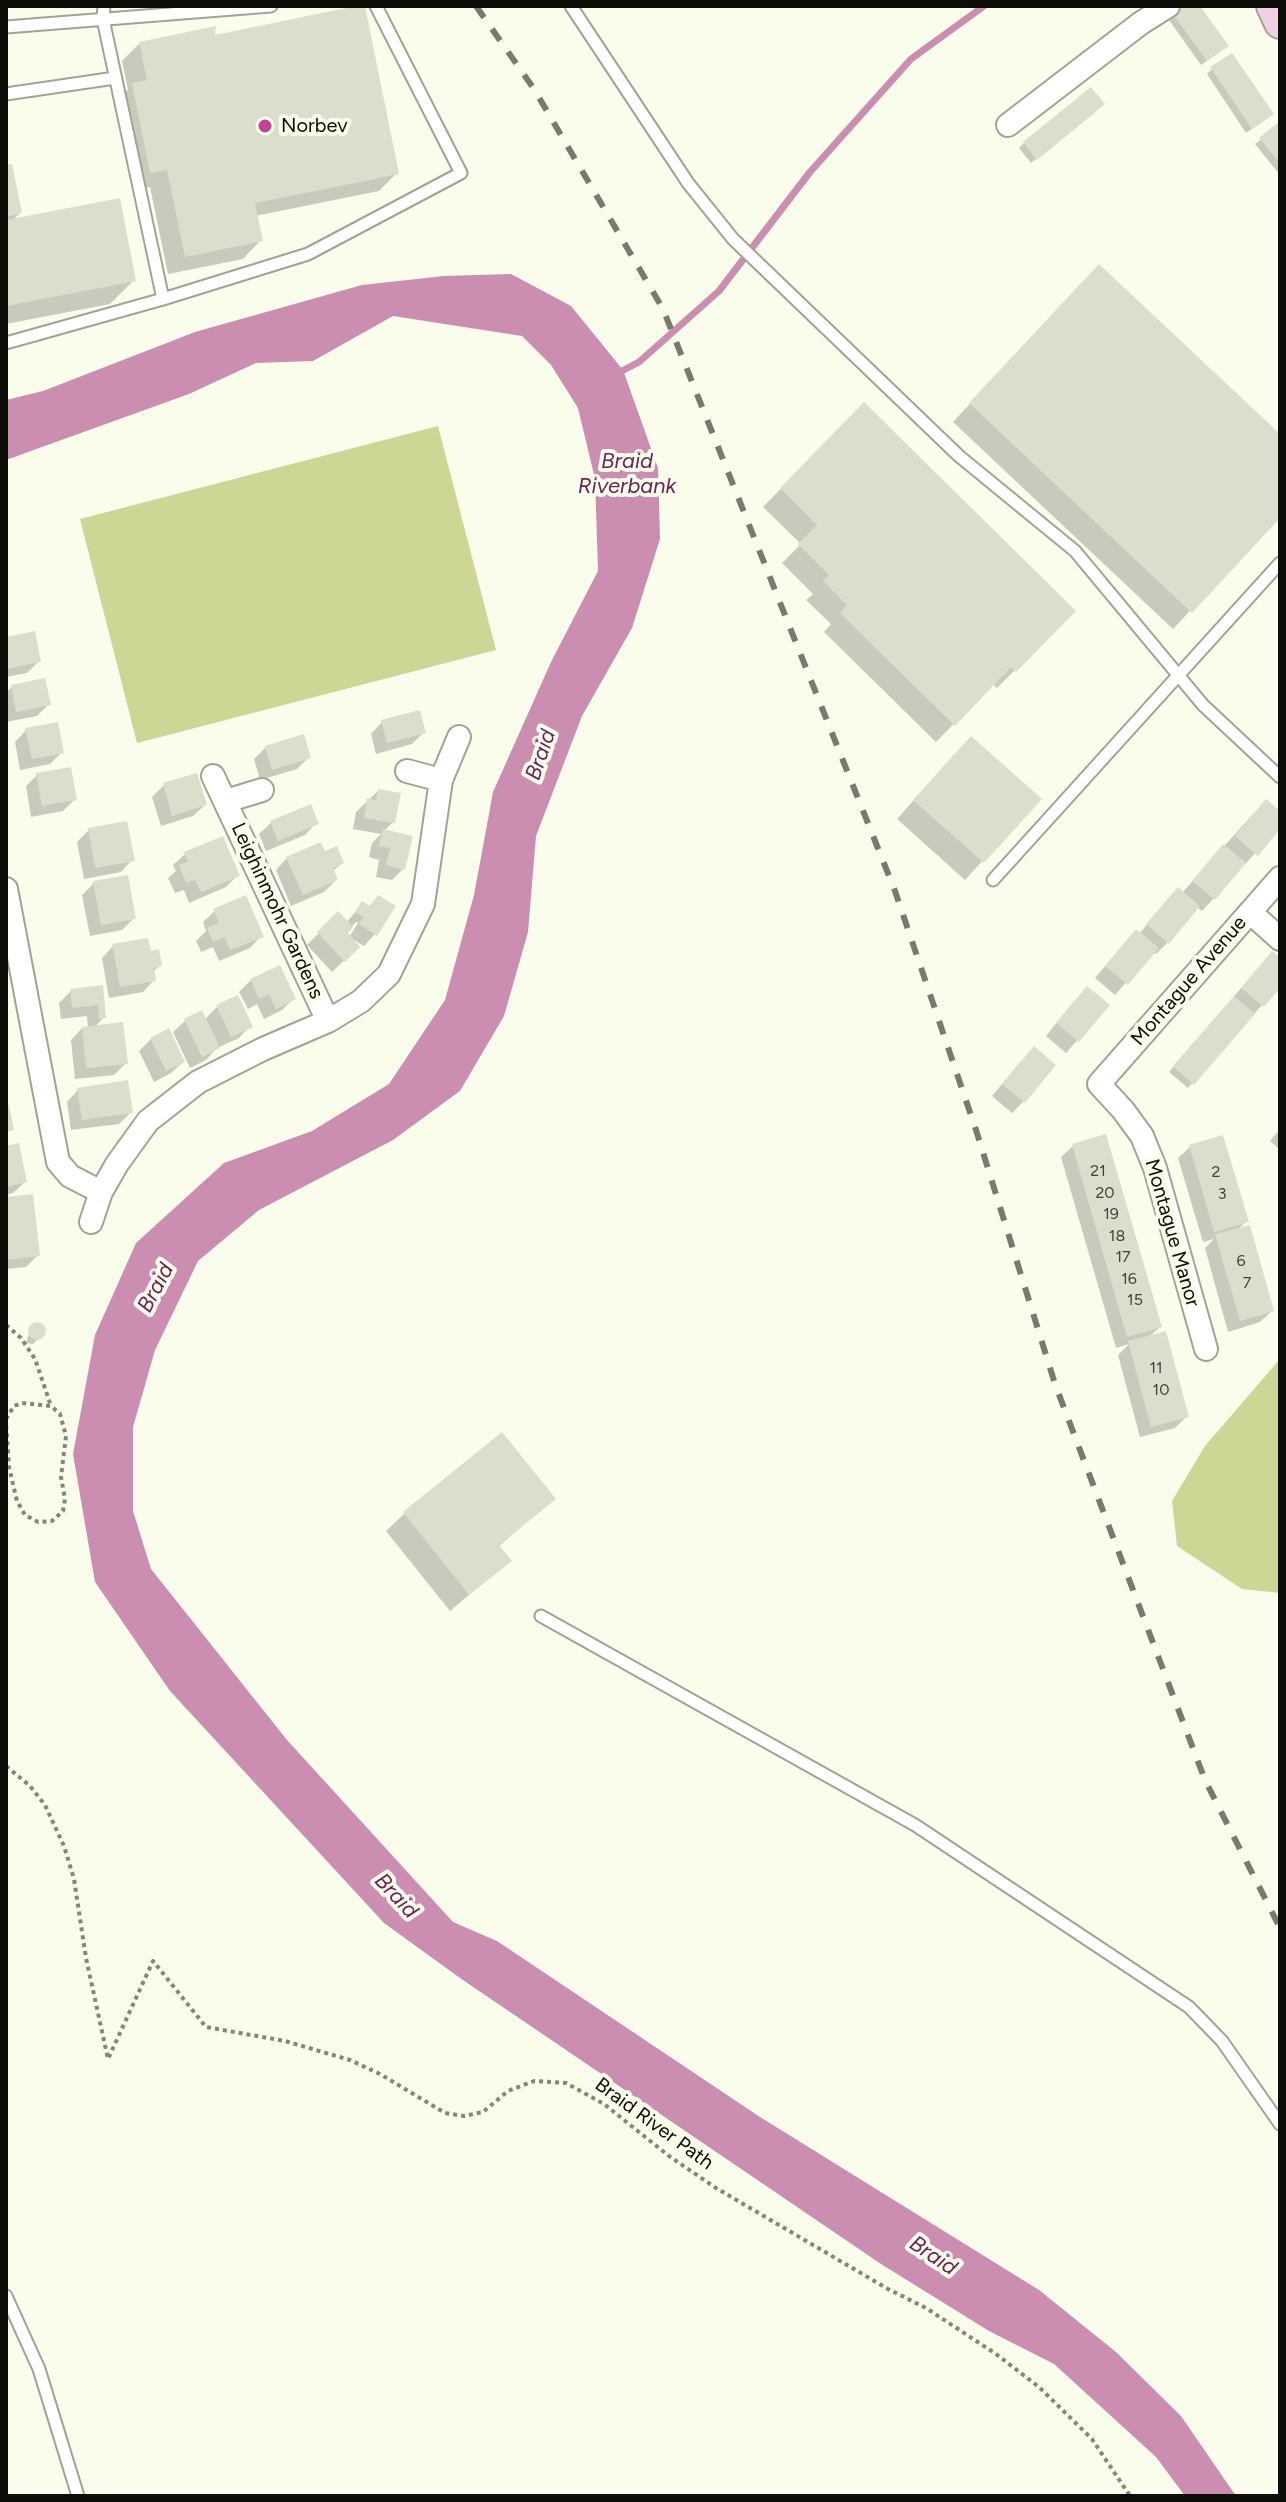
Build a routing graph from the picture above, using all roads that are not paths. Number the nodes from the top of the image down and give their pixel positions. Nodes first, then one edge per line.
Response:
1 (104, 6) edge
2 (271, 6) edge
3 (376, 6) edge
4 (571, 6) edge
5 (1168, 6) edge
6 (1272, 6) edge
7 (103, 19) junction
8 (1280, 23) edge
9 (6, 27) edge
10 (115, 78) junction
11 (6, 94) edge
12 (1008, 125) dead end
13 (163, 299) junction
14 (6, 343) edge
15 (1280, 563) edge
16 (1176, 676) junction
17 (459, 737) dead end
18 (407, 771) dead end
19 (213, 776) dead end
20 (1280, 777) edge
21 (441, 780) junction
22 (262, 790) dead end
23 (226, 801) junction
24 (1280, 878) edge
25 (993, 880) dead end
26 (7, 897) edge
27 (1250, 912) junction
28 (1280, 939) edge
29 (328, 1021) junction
30 (1099, 1084) joint
31 (101, 1192) junction
32 (91, 1222) dead end
33 (1206, 1349) dead end
34 (541, 1616) dead end
35 (1280, 2124) edge
36 (6, 2296) edge
37 (78, 2496) edge

1 - 7 lane
2 - 7 lane
3 - 13 lane
4 - 16 lane
5 - 12 street
6 - 8 main road
7 - 9 lane
7 - 10 lane
10 - 11 lane
10 - 13 lane
13 - 14 lane
15 - 16 lane
16 - 20 lane
16 - 25 lane
17 - 21 street, Leighinmohr Gardens
18 - 21 street
19 - 23 street, Leighinmohr Gardens
21 - 29 street, Leighinmohr Gardens
22 - 23 street, Leighinmohr Gardens
23 - 29 street, Leighinmohr Gardens
24 - 27 street, Montague Avenue
26 - 31 street
27 - 28 street
27 - 30 street, Montague Avenue
29 - 31 street, Leighinmohr Gardens
30 - 33 street, Montague Manor
31 - 32 street, Leighinmohr Gardens
34 - 35 lane
36 - 37 lane

